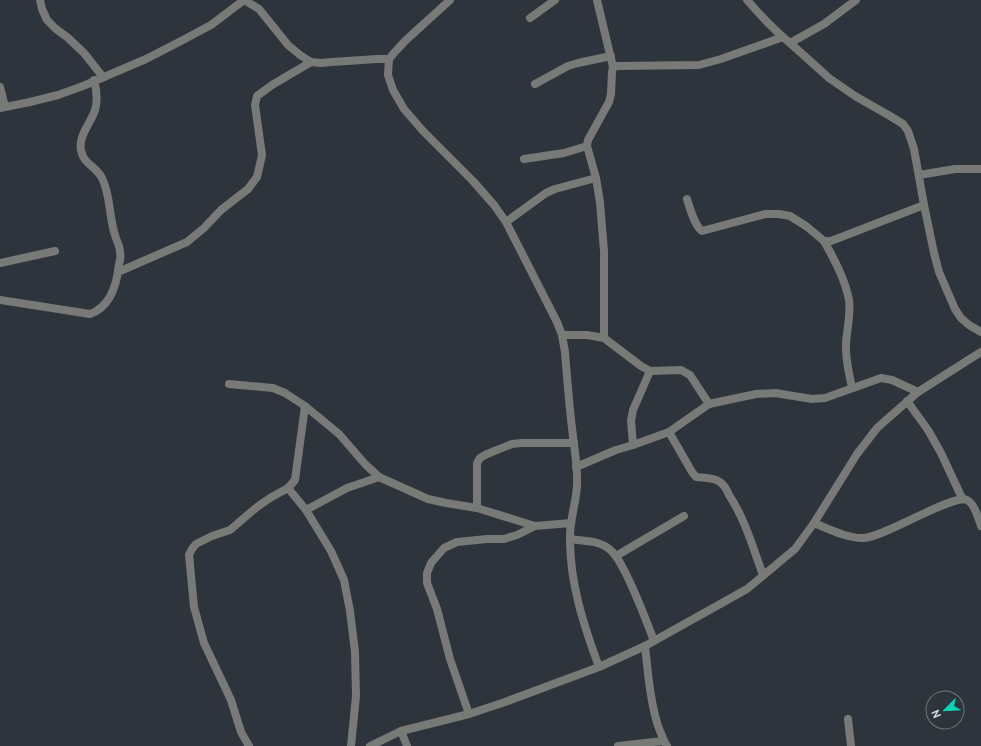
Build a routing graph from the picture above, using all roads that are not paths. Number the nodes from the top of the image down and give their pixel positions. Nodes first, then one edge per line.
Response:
1 (40, 0) edge
2 (244, 0) edge
3 (450, 0) edge
4 (555, 0) edge
5 (597, 0) edge
6 (747, 0) edge
7 (856, 0) edge
8 (530, 18) dead end
9 (787, 40) junction
10 (611, 56) junction
11 (389, 60) junction
12 (311, 62) junction
13 (613, 67) junction
14 (102, 77) junction
15 (94, 80) junction
16 (535, 84) dead end
17 (0, 87) edge
18 (2, 108) edge
19 (586, 146) junction
20 (524, 158) dead end
21 (981, 169) edge
22 (919, 175) junction
23 (596, 178) junction
24 (687, 199) dead end
25 (924, 205) junction
26 (506, 222) junction
27 (824, 241) junction
28 (55, 250) dead end
29 (0, 263) edge
30 (118, 272) junction
31 (0, 300) edge
32 (981, 332) edge
33 (562, 335) junction
34 (604, 338) junction
35 (981, 352) edge
36 (650, 371) junction
37 (229, 384) dead end
38 (852, 388) junction
39 (918, 392) junction
40 (907, 401) junction
41 (709, 404) junction
42 (305, 406) junction
43 (669, 432) junction
44 (574, 444) junction
45 (633, 445) junction
46 (576, 467) junction
47 (379, 477) junction
48 (288, 488) junction
49 (962, 498) junction
50 (477, 508) junction
51 (306, 510) junction
52 (684, 516) dead end
53 (814, 523) junction
54 (571, 524) junction
55 (535, 526) junction
56 (981, 526) edge
57 (570, 539) junction
58 (616, 556) junction
59 (763, 575) junction
60 (654, 641) junction
61 (645, 646) junction
62 (599, 667) junction
63 (469, 714) junction
64 (848, 718) dead end
65 (401, 731) junction
66 (665, 743) edge
67 (249, 746) edge
68 (351, 746) edge
69 (370, 746) edge
70 (407, 746) edge
71 (618, 746) edge
72 (850, 746) edge

1 - 14 street
2 - 12 street
2 - 14 street
3 - 11 street
4 - 8 street
5 - 10 street
6 - 9 street
7 - 9 street
9 - 13 street
9 - 22 street
10 - 13 street
10 - 16 street
11 - 12 street
11 - 26 street
12 - 30 street
13 - 19 street
14 - 15 street
15 - 18 street
15 - 30 street
17 - 18 street
19 - 20 street
19 - 23 street
21 - 22 street
22 - 25 street
23 - 26 street
23 - 34 street
24 - 27 street
25 - 27 street
25 - 32 street
26 - 33 street
27 - 38 street
28 - 29 street
30 - 31 street
33 - 34 street
33 - 44 street
34 - 36 street
35 - 39 street
36 - 41 street
36 - 45 street
37 - 42 street
38 - 39 street
38 - 41 street
39 - 40 street
40 - 49 street
40 - 53 street
41 - 43 street
42 - 47 street
42 - 48 street
43 - 45 street
43 - 59 street
44 - 46 street
44 - 50 street
45 - 46 street
46 - 54 street
47 - 50 street
47 - 51 street
48 - 51 street
48 - 67 street
49 - 53 street
49 - 56 street
50 - 55 street
51 - 68 street
52 - 58 street
53 - 59 street
54 - 55 street
54 - 57 street
55 - 63 street
57 - 58 street
57 - 62 street
58 - 60 street
59 - 60 street
60 - 61 street
61 - 62 street
61 - 66 street
62 - 63 street
63 - 65 street
64 - 72 street
65 - 69 street
65 - 70 street
66 - 71 street

